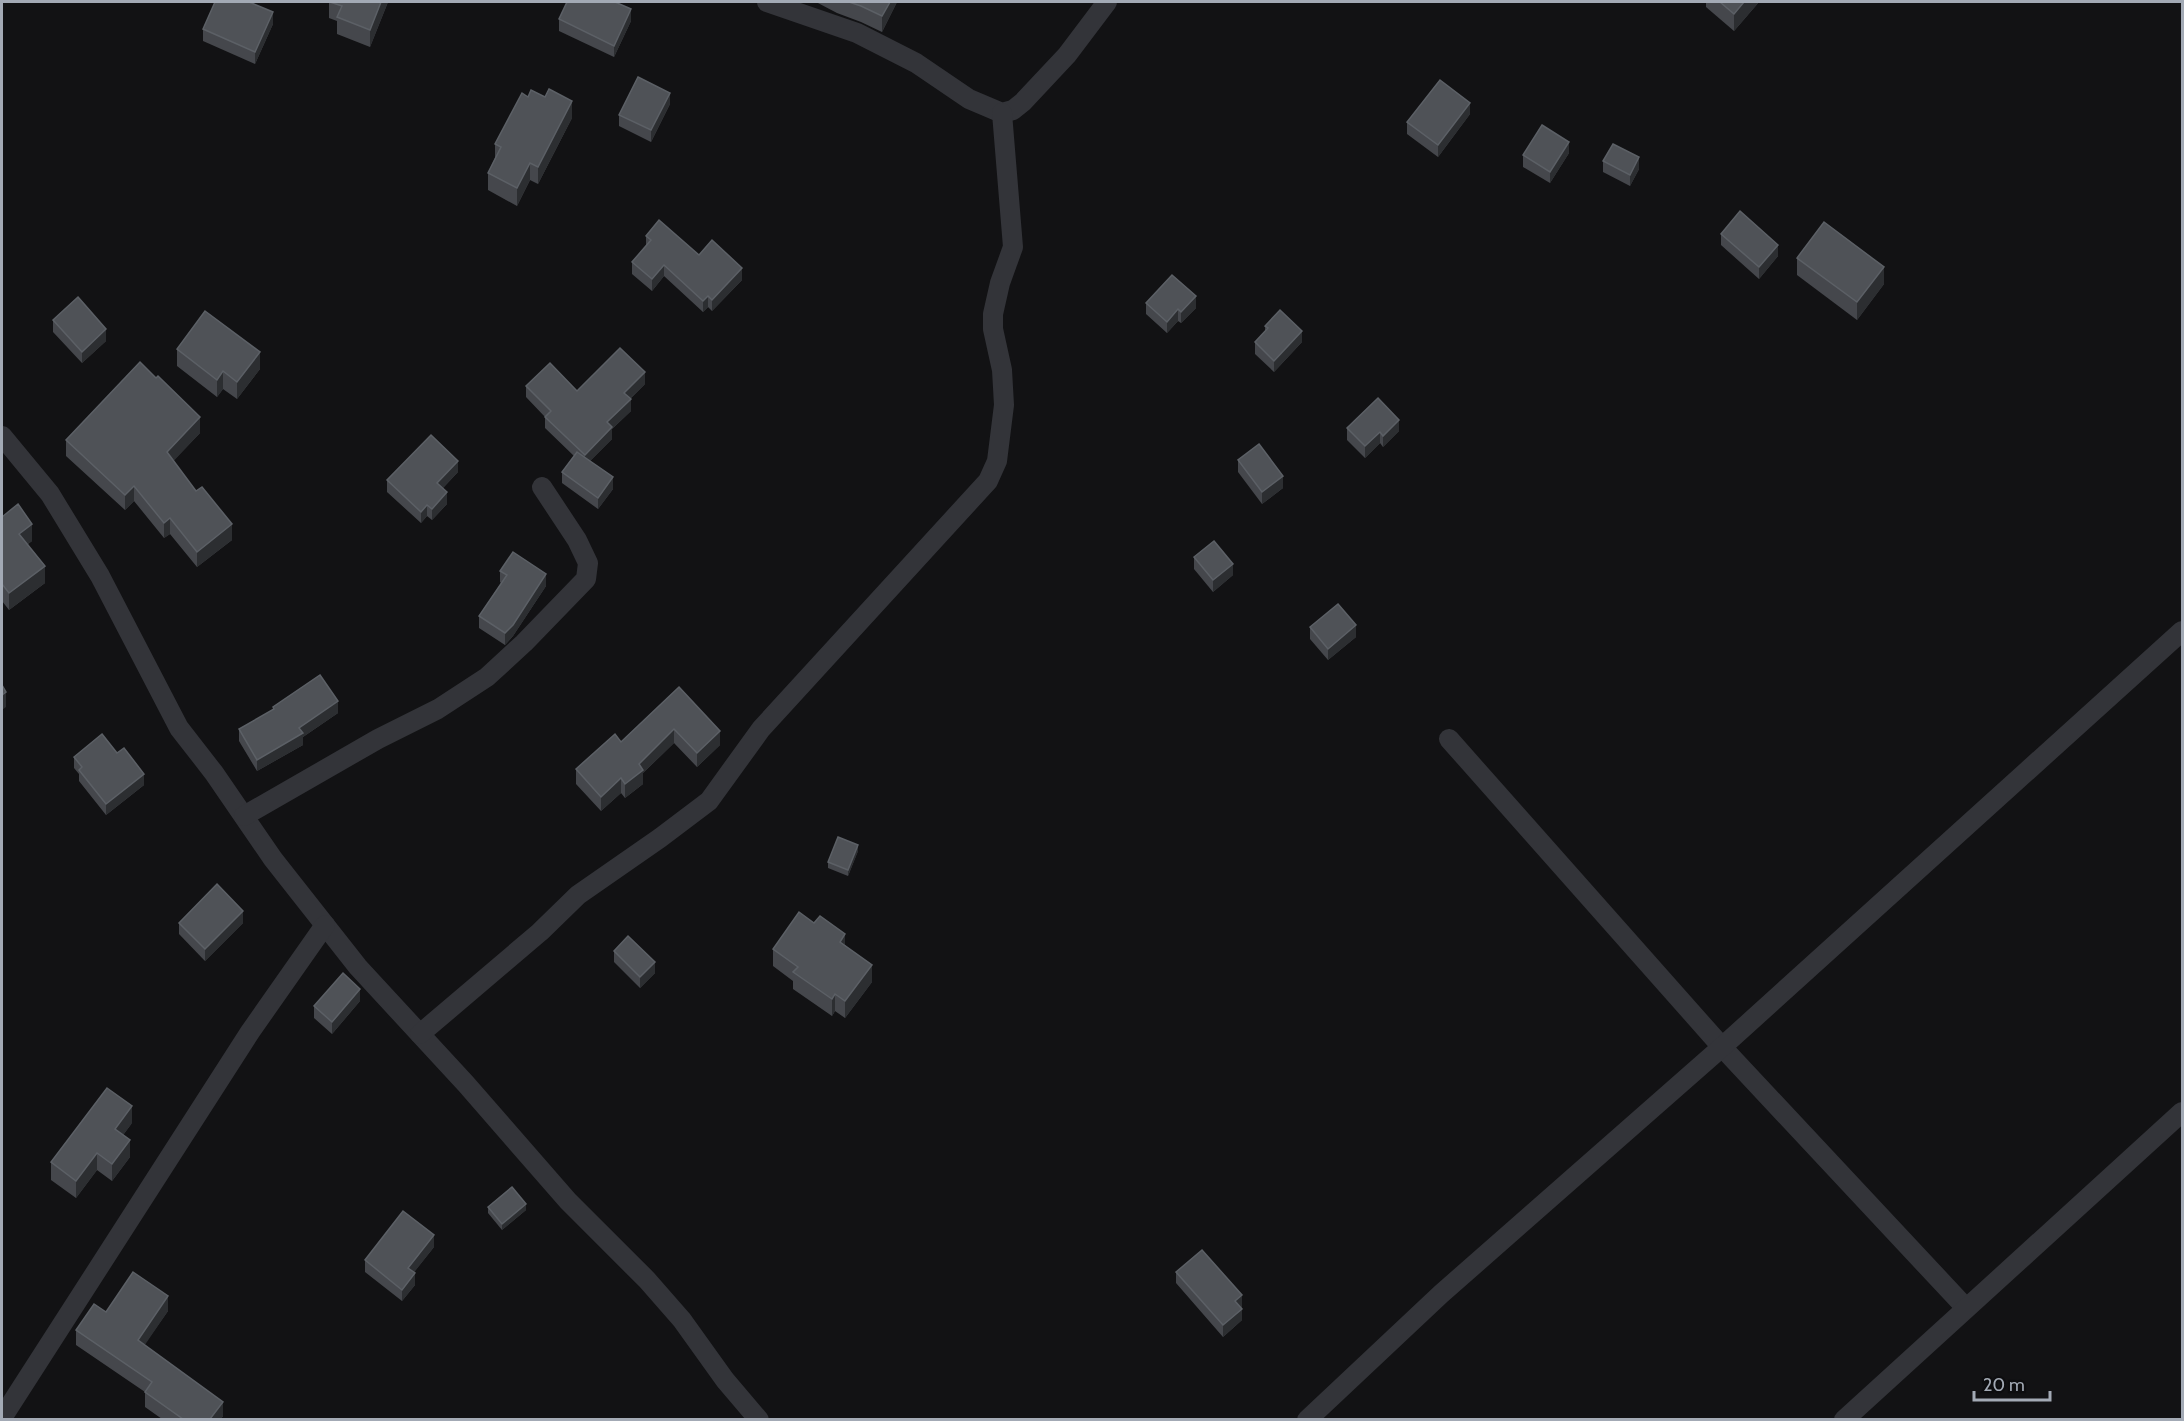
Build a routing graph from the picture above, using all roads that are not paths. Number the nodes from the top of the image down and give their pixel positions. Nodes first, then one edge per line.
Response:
1 (768, 2) edge
2 (1107, 2) edge
3 (1002, 113) junction
4 (2, 436) edge
5 (542, 487) dead end
6 (2182, 631) edge
7 (1449, 739) dead end
8 (244, 816) junction
9 (325, 925) junction
10 (420, 1034) junction
11 (1722, 1047) junction
12 (2182, 1112) edge
13 (1966, 1308) junction
14 (2, 1418) edge
15 (759, 1419) edge
16 (1307, 1419) edge
17 (1844, 1419) edge

1 - 3 street
2 - 3 street
3 - 10 street
4 - 8 street
5 - 8 street
6 - 11 street
7 - 11 street
8 - 9 street
9 - 10 street
9 - 14 street
10 - 15 street
11 - 13 street
11 - 16 street
12 - 13 street
13 - 17 street

